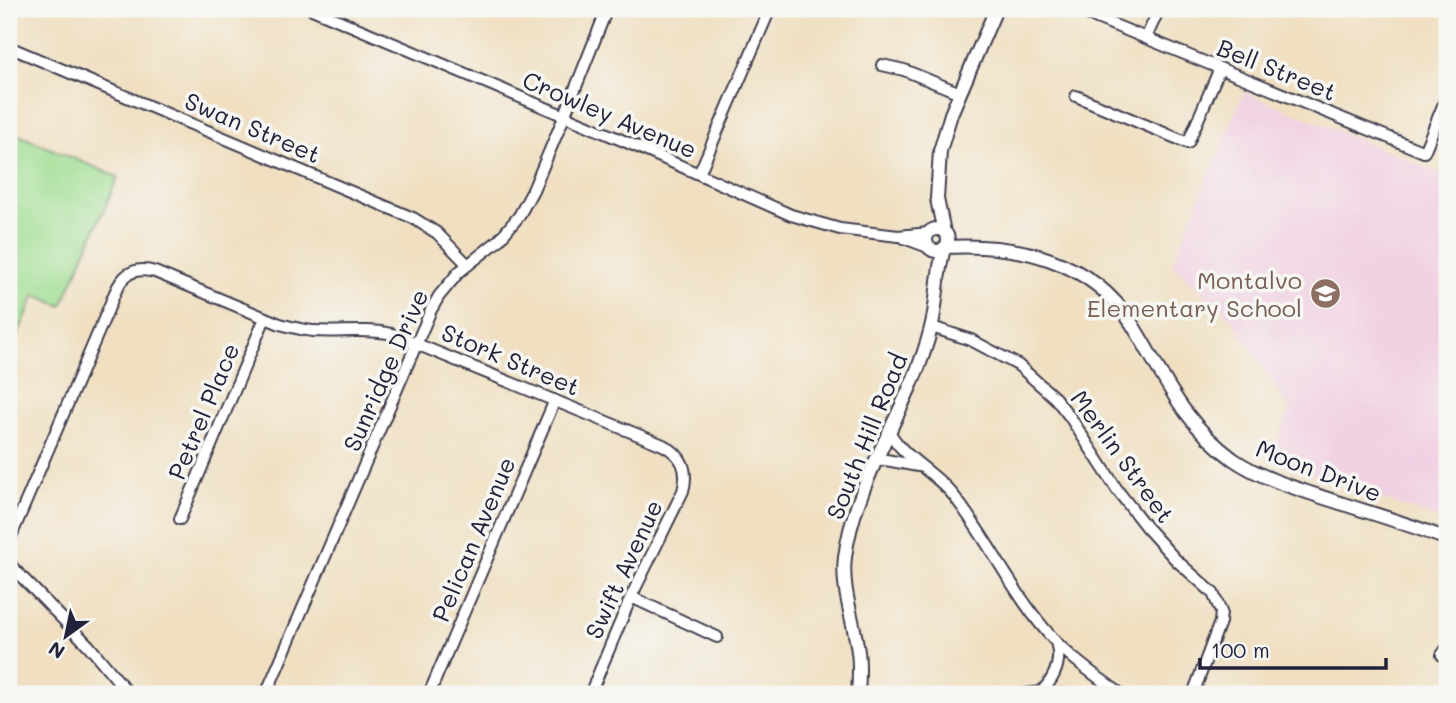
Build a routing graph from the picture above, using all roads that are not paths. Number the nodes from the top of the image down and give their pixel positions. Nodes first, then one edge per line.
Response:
1 (312, 9) edge
2 (607, 9) edge
3 (770, 9) edge
4 (996, 9) edge
5 (1075, 9) edge
6 (1159, 9) edge
7 (1146, 38) junction
8 (9, 47) edge
9 (882, 65) dead end
10 (1220, 68) junction
11 (960, 93) junction
12 (1076, 96) dead end
13 (1447, 96) edge
14 (564, 117) junction
15 (699, 174) junction
16 (937, 199) junction
17 (929, 233) junction
18 (945, 233) junction
19 (898, 236) junction
20 (976, 246) junction
21 (929, 248) junction
22 (945, 248) junction
23 (468, 265) junction
24 (937, 277) junction
25 (265, 318) junction
26 (932, 327) junction
27 (416, 343) junction
28 (555, 400) junction
29 (890, 433) junction
30 (681, 460) joint
31 (877, 461) junction
32 (918, 466) junction
33 (180, 519) dead end
34 (1447, 539) edge
35 (9, 541) edge
36 (9, 560) edge
37 (631, 597) junction
38 (717, 637) dead end
39 (1056, 642) junction
40 (1041, 692) junction
41 (129, 694) edge
42 (266, 694) edge
43 (429, 694) edge
44 (590, 694) edge
45 (858, 694) edge
46 (1025, 694) edge
47 (1064, 694) edge
48 (1121, 694) edge
49 (1193, 694) edge

1 - 14 street, Crowley Avenue
2 - 14 street, Sunridge Drive
3 - 15 street
4 - 11 street
5 - 7 street, Bell Street
6 - 7 street
7 - 10 street, Bell Street
8 - 23 street, Swan Street
9 - 11 street
10 - 12 street
10 - 13 street, Bell Street
11 - 16 street
14 - 15 street, Crowley Avenue
14 - 23 street, Sunridge Drive
15 - 19 street, Crowley Avenue
16 - 17 street
16 - 18 street
17 - 18 street
17 - 19 street, Crowley Avenue
17 - 21 street
18 - 20 street, Moon Drive
18 - 22 street
19 - 21 street, Crowley Avenue
20 - 22 street, Moon Drive
20 - 34 street, Moon Drive
21 - 22 street
21 - 24 street, South Hill Road
22 - 24 street, South Hill Road
23 - 27 street, Sunridge Drive
24 - 26 street, South Hill Road
25 - 27 street, Stork Street
25 - 33 street, Petrel Place
25 - 35 street, Stork Street
26 - 29 street, South Hill Road
26 - 49 street, Merlin Street
27 - 28 street, Stork Street
27 - 42 street, Sunridge Drive
28 - 30 street, Stork Street
28 - 43 street, Pelican Avenue
29 - 31 street, South Hill Road
29 - 32 street
30 - 37 street, Swift Avenue
31 - 32 street
31 - 45 street, South Hill Road
32 - 39 street
36 - 41 street
37 - 38 street
37 - 44 street, Swift Avenue
39 - 40 street
39 - 48 street
40 - 46 street
40 - 47 street

